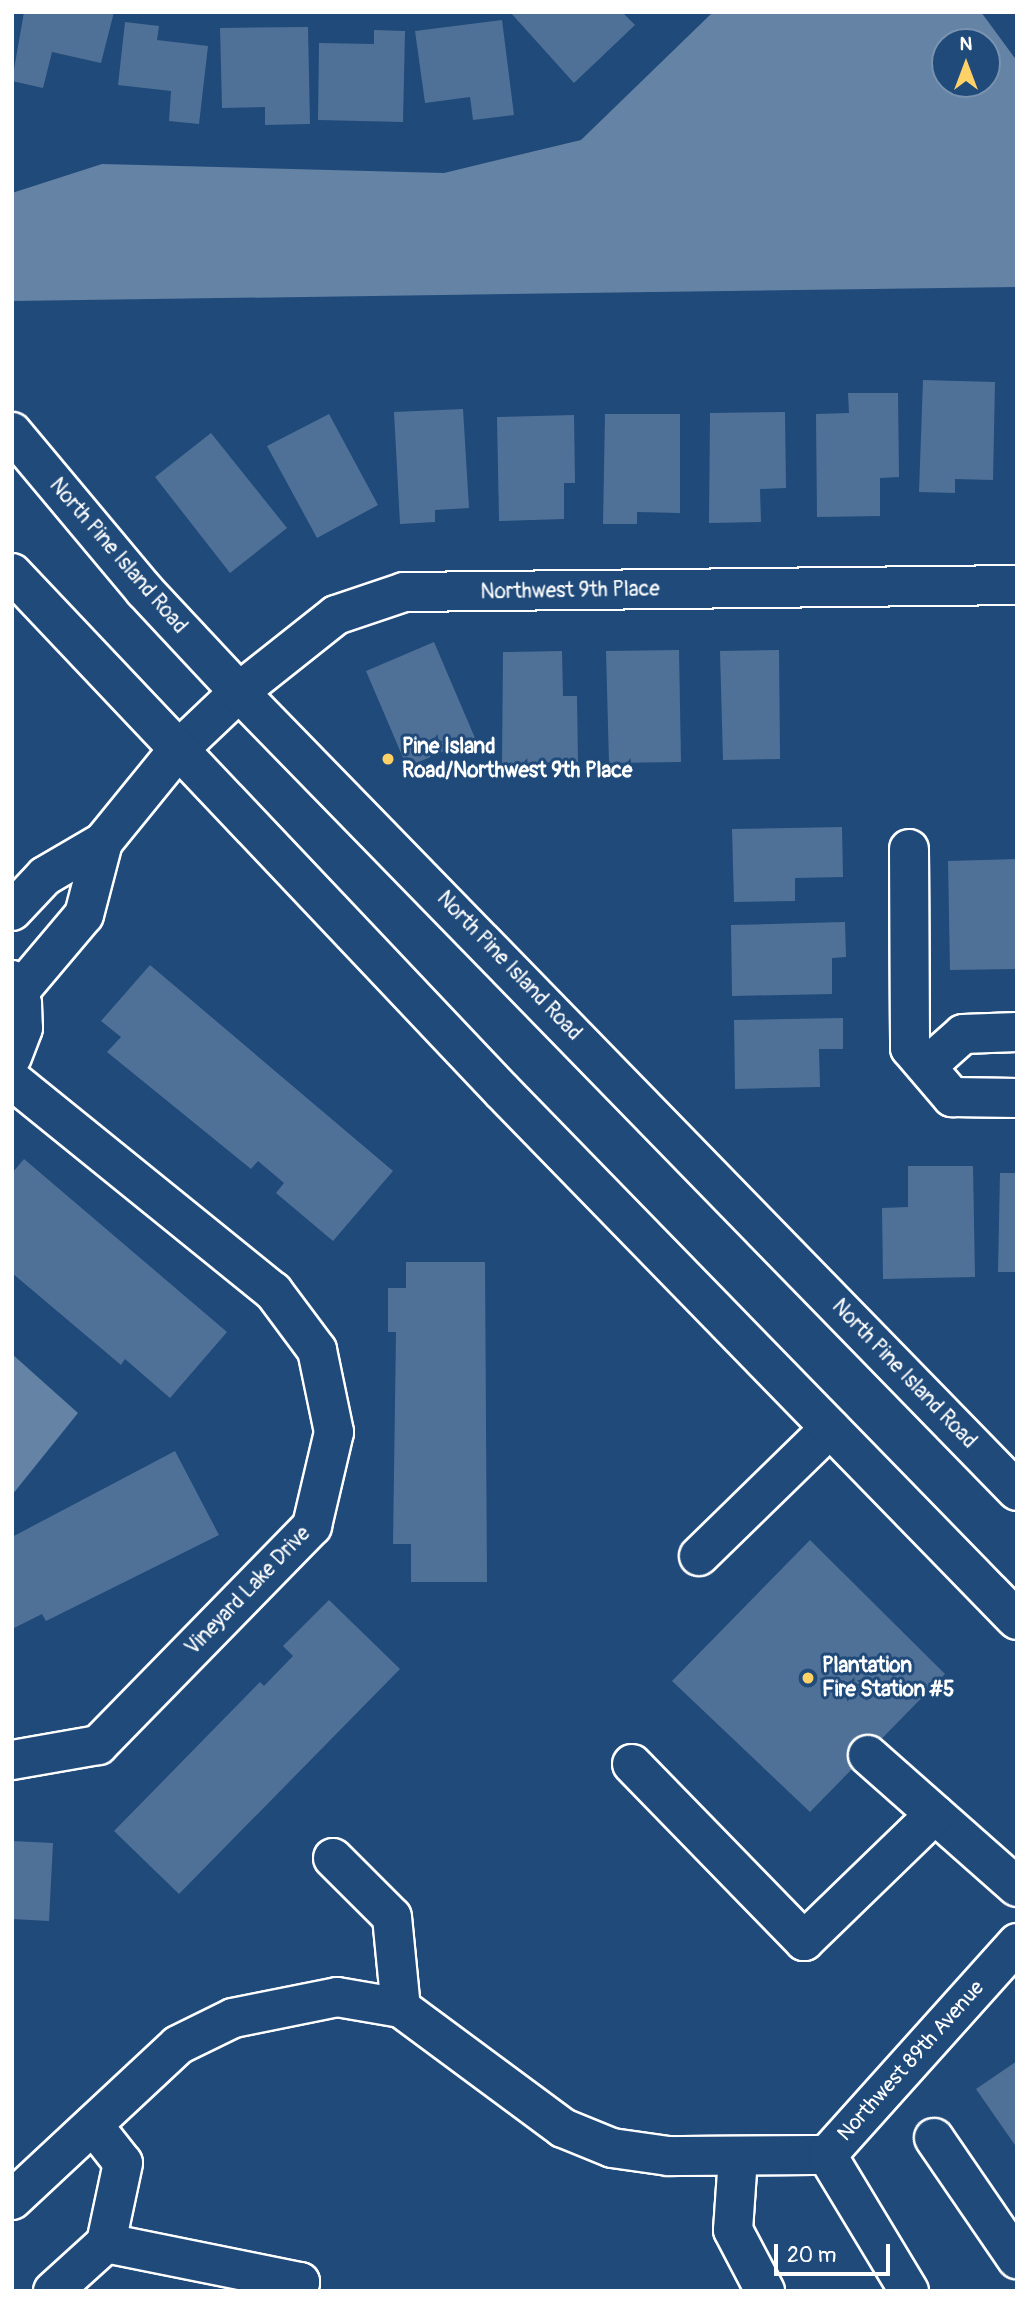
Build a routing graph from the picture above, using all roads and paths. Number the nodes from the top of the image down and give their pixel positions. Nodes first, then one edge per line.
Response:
1 (12, 432) edge
2 (12, 573) edge
3 (1017, 585) edge
4 (239, 692) junction
5 (177, 751) junction
6 (103, 842) junction
7 (909, 849) dead end
8 (12, 911) edge
9 (15, 987) edge
10 (1017, 1032) edge
11 (12, 1057) edge
12 (927, 1066) junction
13 (12, 1080) edge
14 (1017, 1098) edge
15 (830, 1428) junction
16 (1017, 1491) edge
17 (699, 1556) dead end
18 (1017, 1620) edge
19 (868, 1755) dead end
20 (12, 1760) edge
21 (632, 1764) dead end
22 (935, 1814) junction
23 (333, 1858) dead end
24 (1017, 1887) edge
25 (1017, 1943) edge
26 (401, 2008) junction
27 (93, 2125) junction
28 (934, 2138) dead end
29 (827, 2155) junction
30 (738, 2157) junction
31 (12, 2200) edge
32 (106, 2243) junction
33 (1017, 2259) edge
34 (899, 2287) edge
35 (53, 2291) edge
36 (298, 2291) edge
37 (765, 2291) edge

1 - 4 street, North Pine Island Road
2 - 5 street
3 - 4 street, Northwest 9th Place
4 - 5 street, Northwest 9th Place
4 - 16 street, North Pine Island Road
5 - 6 street, Northwest 9th Place
5 - 15 street
6 - 8 street
6 - 9 street
7 - 12 street
9 - 11 street
10 - 12 street
12 - 14 street
13 - 20 street, Vineyard Lake Drive
15 - 17 street
15 - 18 street
19 - 22 street
21 - 22 street
22 - 24 street
23 - 26 street
25 - 29 street, Northwest 89th Avenue
26 - 27 street
26 - 30 street
27 - 31 street
27 - 32 street
28 - 33 street
29 - 30 street
29 - 34 street, Northwest 89th Avenue
30 - 37 street
32 - 35 street
32 - 36 street

